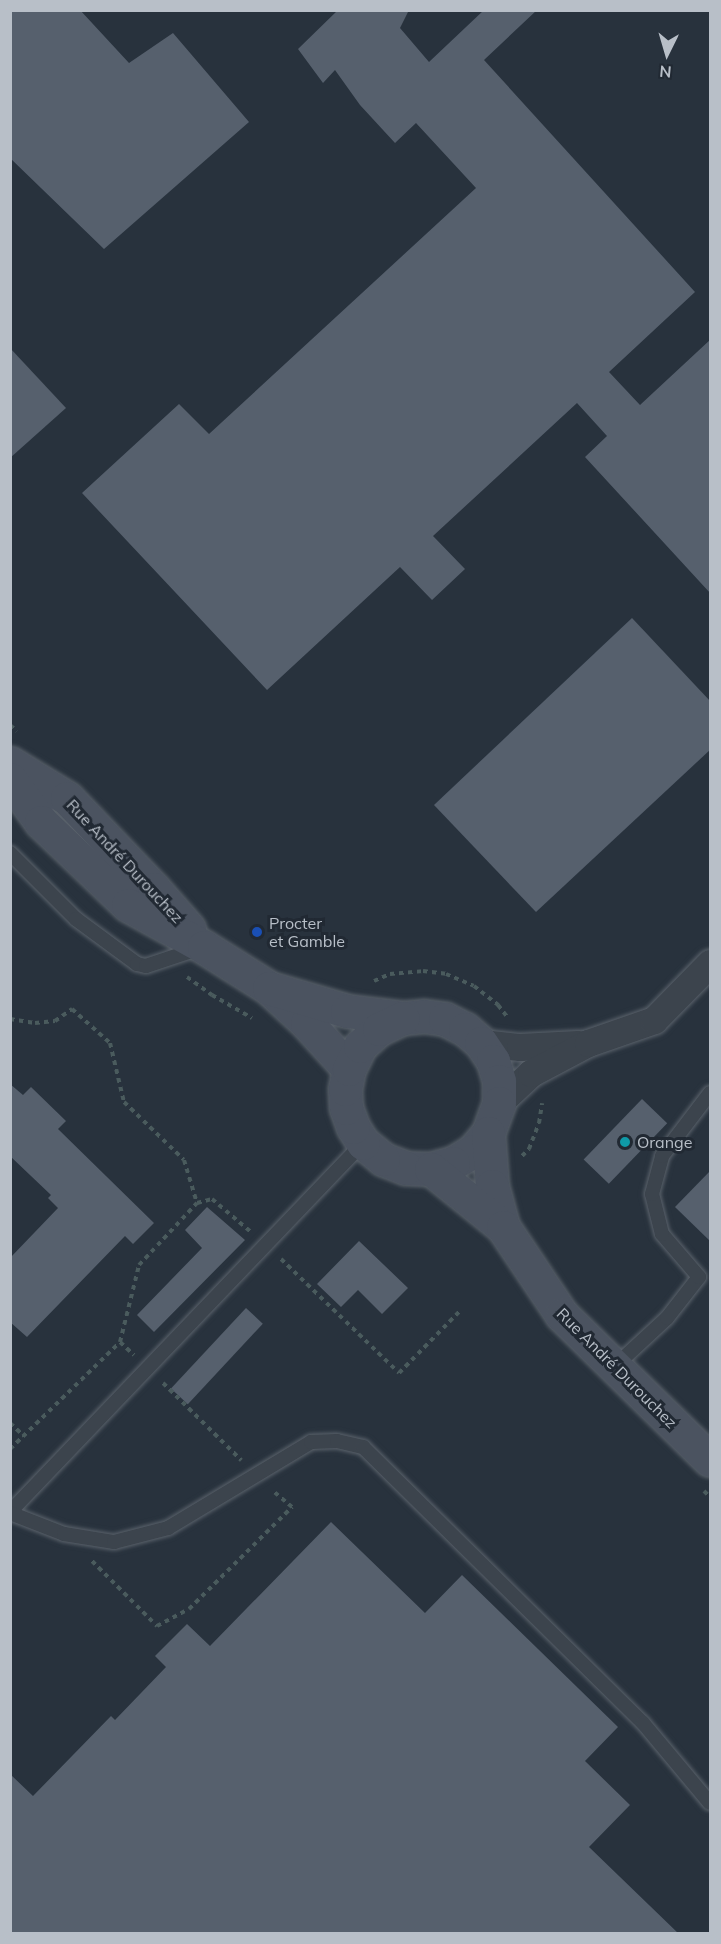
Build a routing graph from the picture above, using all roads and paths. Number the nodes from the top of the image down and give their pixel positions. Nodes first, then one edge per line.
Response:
1 (10, 763) edge
2 (10, 779) edge
3 (10, 853) edge
4 (204, 947) junction
5 (711, 963) edge
6 (269, 988) junction
7 (403, 1018) junction
8 (10, 1020) edge
9 (481, 1043) junction
10 (588, 1043) junction
11 (349, 1069) junction
12 (711, 1093) edge
13 (540, 1098) dead end
14 (494, 1118) junction
15 (363, 1143) junction
16 (431, 1169) junction
17 (492, 1186) junction
18 (197, 1203) junction
19 (503, 1227) junction
20 (266, 1245) junction
21 (459, 1312) dead end
22 (120, 1342) dead end
23 (614, 1367) junction
24 (10, 1423) edge
25 (24, 1436) dead end
26 (711, 1460) edge
27 (10, 1513) edge
28 (711, 1803) edge

1 - 4 main road, Rue André Durouchez
2 - 4 main road, Rue André Durouchez
3 - 4 lane
4 - 6 main road, Rue André Durouchez
5 - 10 street
6 - 7 main road
6 - 11 main road, Rue André Durouchez
7 - 9 main road
7 - 11 main road
8 - 18 path
9 - 10 street
9 - 14 main road
10 - 14 street
11 - 15 main road
12 - 23 lane
13 - 17 path
14 - 16 main road
14 - 17 main road
15 - 16 main road
15 - 20 lane
16 - 19 main road, Rue André Durouchez
17 - 19 main road
18 - 20 path
18 - 22 path
19 - 23 main road, Rue André Durouchez
20 - 21 path
20 - 27 lane
23 - 26 main road, Rue André Durouchez
24 - 25 path
27 - 28 lane

